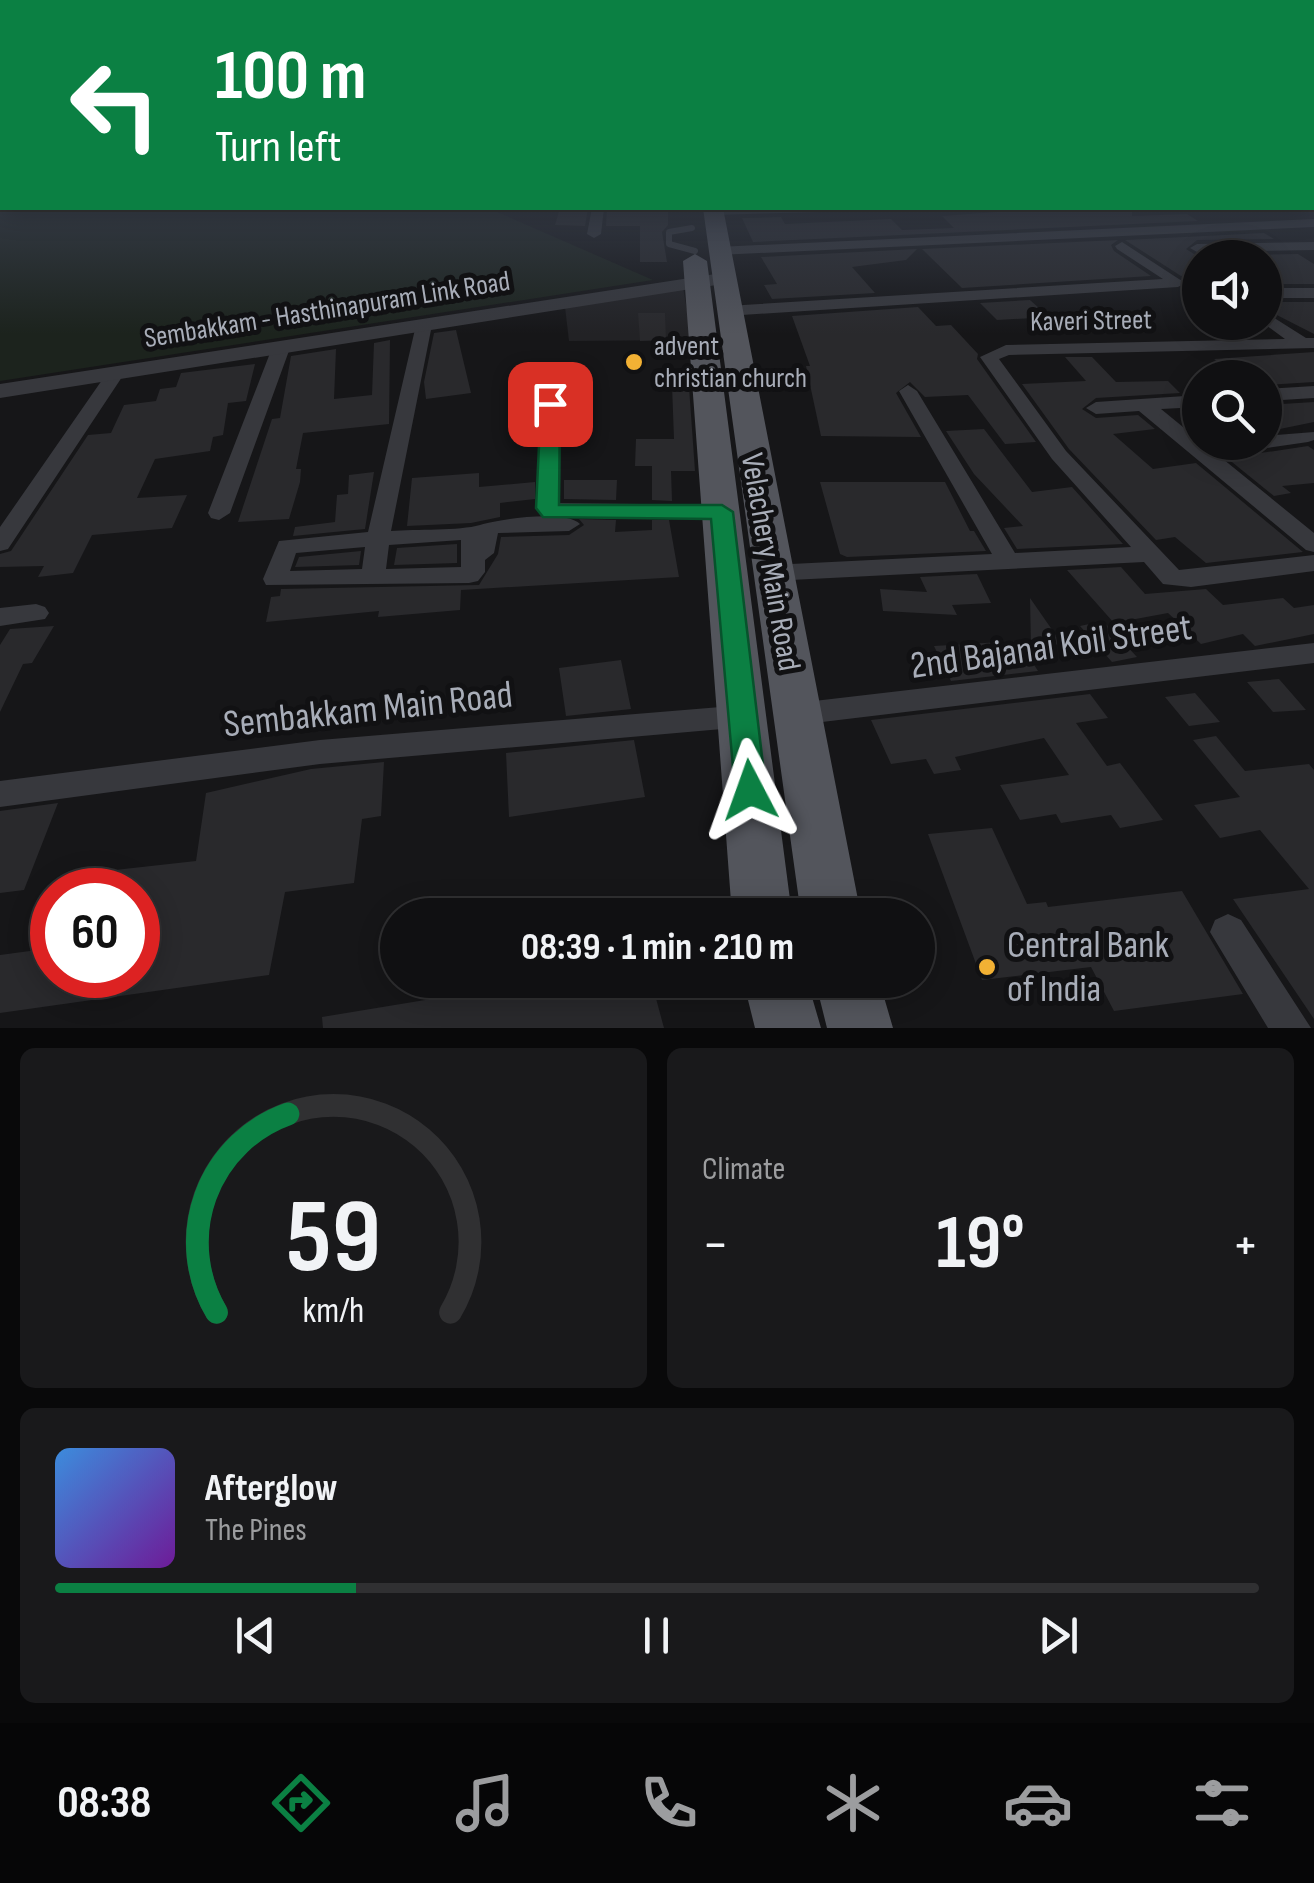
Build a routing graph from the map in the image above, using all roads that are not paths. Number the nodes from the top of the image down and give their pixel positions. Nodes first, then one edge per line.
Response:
1 (736, 238) edge
2 (937, 238) edge
3 (1122, 246) dead end
4 (1314, 246) edge
5 (1282, 247) edge
6 (708, 248) edge
7 (1178, 283) junction
8 (1182, 283) edge
9 (1282, 292) edge
10 (1314, 293) edge
11 (424, 326) junction
12 (1282, 327) edge
13 (1309, 344) edge
14 (280, 348) junction
15 (552, 369) dead end
16 (115, 374) junction
17 (0, 391) edge
18 (908, 391) dead end
19 (1314, 392) edge
20 (1282, 395) edge
21 (1182, 402) edge
22 (1144, 405) junction
23 (1096, 408) dead end
24 (1182, 436) edge
25 (1308, 436) dead end
26 (1282, 440) edge
27 (1211, 460) edge
28 (218, 513) dead end
29 (722, 517) junction
30 (378, 539) junction
31 (0, 544) edge
32 (1314, 546) edge
33 (1149, 554) junction
34 (1008, 560) junction
35 (1314, 564) edge
36 (481, 566) dead end
37 (771, 574) junction
38 (373, 576) junction
39 (36, 613) dead end
40 (0, 617) edge
41 (1314, 653) edge
42 (797, 714) junction
43 (745, 716) junction
44 (0, 794) edge
45 (761, 898) edge
46 (828, 898) edge
47 (1228, 932) dead end
48 (780, 998) edge
49 (852, 998) edge
50 (788, 1028) edge
51 (860, 1028) edge
52 (1291, 1028) edge

1 - 6 street
2 - 6 street
3 - 7 street
4 - 5 street
6 - 7 street
6 - 11 street, Sembakkam - Hasthinapuram Link Road
6 - 29 main road, Velachery Main Road
6 - 37 main road, Velachery Main Road
7 - 8 lane
9 - 10 street
11 - 14 street, Sembakkam - Hasthinapuram Link Road
11 - 30 street
12 - 13 street
13 - 33 street, Kaveri Street
14 - 16 street, Sembakkam - Hasthinapuram Link Road
14 - 28 street
15 - 29 street
16 - 17 street, Sembakkam - Hasthinapuram Link Road
16 - 31 street
18 - 34 street
19 - 20 street
21 - 22 street
22 - 23 street
22 - 24 street
25 - 26 street
27 - 32 street
29 - 36 street
29 - 43 main road, Velachery Main Road
30 - 38 street
30 - 38 street
30 - 38 street
33 - 34 street
33 - 35 street
34 - 37 street
37 - 42 main road, Velachery Main Road
39 - 40 street
41 - 42 street, 2nd Bajanai Koil Street
42 - 43 main road
42 - 46 main road, Velachery Main Road
43 - 44 street, Sembakkam Main Road
43 - 45 main road, Velachery Main Road
47 - 52 street
48 - 50 main road
49 - 51 main road

